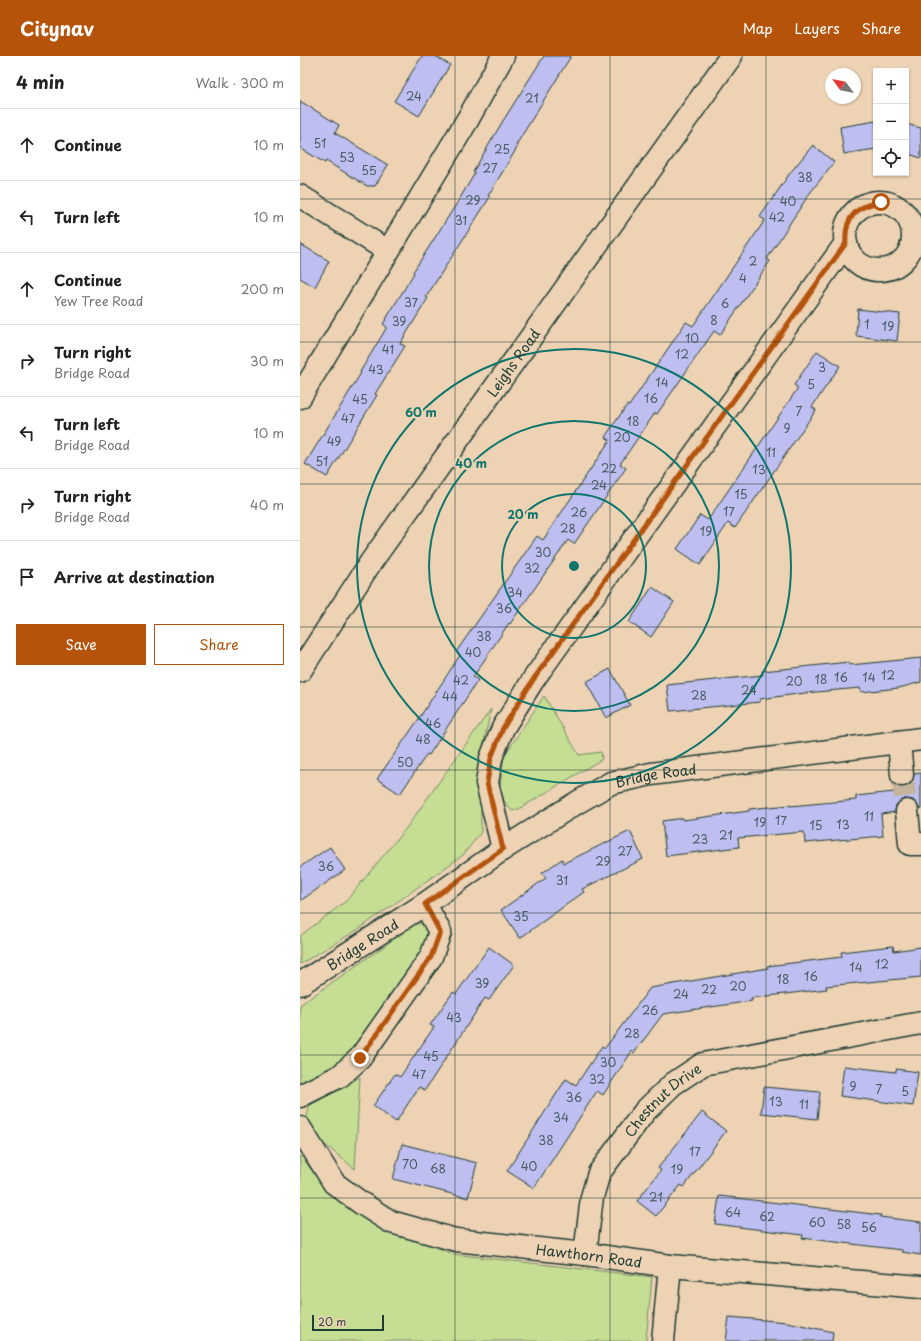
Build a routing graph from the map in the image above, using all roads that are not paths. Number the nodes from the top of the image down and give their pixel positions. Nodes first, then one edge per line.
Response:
1 (502, 56) edge
2 (731, 56) edge
3 (300, 196) edge
4 (846, 243) junction
5 (917, 243) edge
6 (388, 251) junction
7 (300, 397) edge
8 (300, 672) edge
9 (921, 739) edge
10 (899, 742) junction
11 (902, 775) tunnel mouth
12 (906, 811) tunnel mouth
13 (921, 844) edge
14 (503, 849) junction
15 (425, 904) junction
16 (300, 984) edge
17 (921, 1023) edge
18 (300, 1096) edge
19 (300, 1128) edge
20 (586, 1254) junction
21 (670, 1266) junction
22 (921, 1288) edge
23 (663, 1341) edge

1 - 6 street
2 - 8 street, Leighs Road
3 - 6 street
4 - 5 street
4 - 5 street
4 - 14 street
6 - 7 street
9 - 10 street, Bridge Road
10 - 11 street
10 - 14 street, Bridge Road
12 - 13 street
14 - 15 street, Bridge Road
15 - 16 street, Bridge Road
15 - 18 street
17 - 20 street, Chestnut Drive
19 - 20 street, Hawthorn Road
20 - 21 street, Hawthorn Road
21 - 22 street, Hawthorn Road
21 - 23 street

